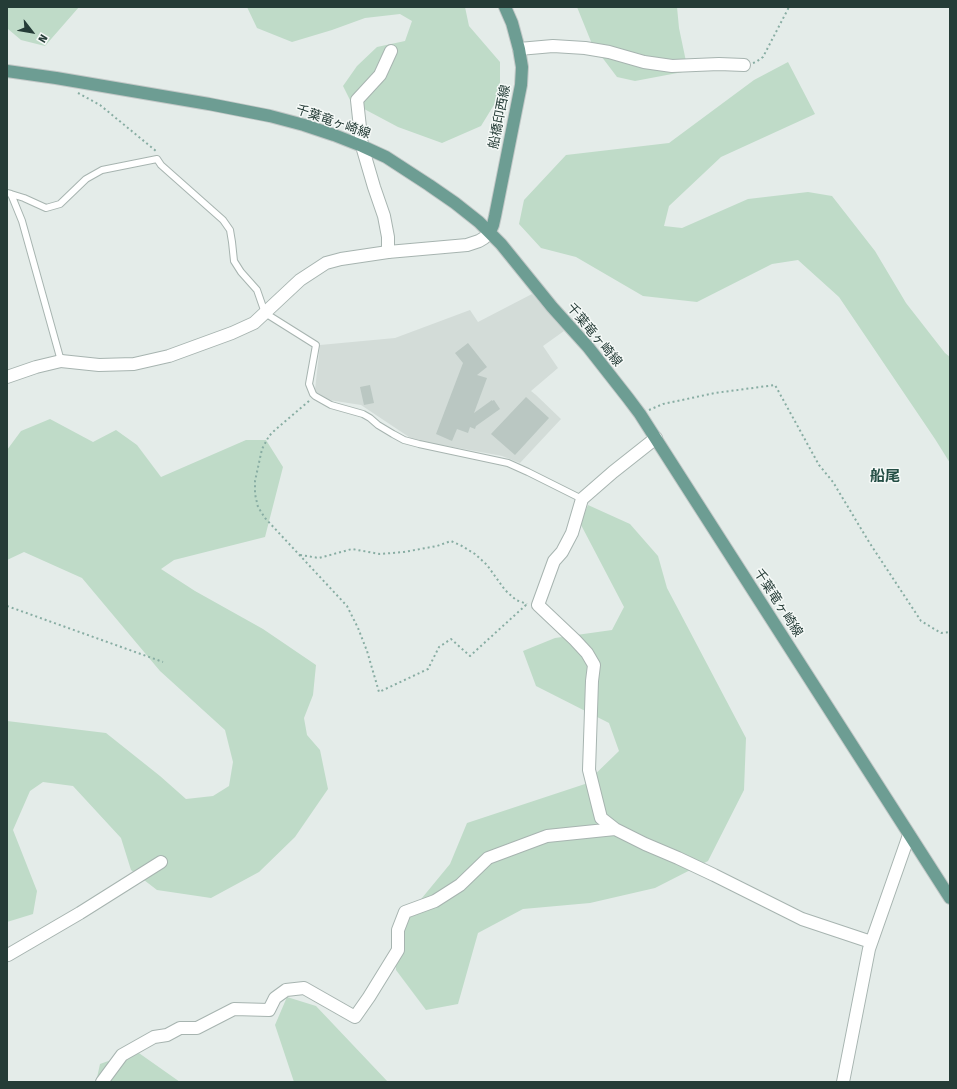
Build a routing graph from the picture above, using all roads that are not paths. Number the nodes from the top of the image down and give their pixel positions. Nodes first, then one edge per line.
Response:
1 (505, 7) edge
2 (519, 49) junction
3 (391, 52) dead end
4 (744, 65) road end
5 (7, 71) edge
6 (362, 146) junction
7 (9, 193) edge
8 (490, 232) junction
9 (388, 252) junction
10 (265, 313) junction
11 (61, 361) junction
12 (7, 377) edge
13 (656, 438) junction
14 (582, 499) junction
15 (615, 829) junction
16 (909, 835) junction
17 (161, 862) dead end
18 (950, 898) edge
19 (871, 942) junction
20 (7, 954) edge
21 (102, 1082) edge
22 (843, 1082) edge

1 - 2 main road, 船橋印西線
2 - 4 street
2 - 8 main road, 船橋印西線
3 - 6 street
5 - 6 main road, 千葉竜ヶ崎線
6 - 8 main road, 千葉竜ヶ崎線
6 - 9 street
7 - 10 lane
7 - 11 lane
8 - 9 street
8 - 13 main road, 千葉竜ヶ崎線
9 - 10 street
10 - 11 street
10 - 14 lane
11 - 12 street
13 - 14 street
13 - 16 main road, 千葉竜ヶ崎線
14 - 15 street
15 - 19 street
15 - 21 street
16 - 18 main road, 千葉竜ヶ崎線
16 - 19 street
17 - 20 street
19 - 22 street

